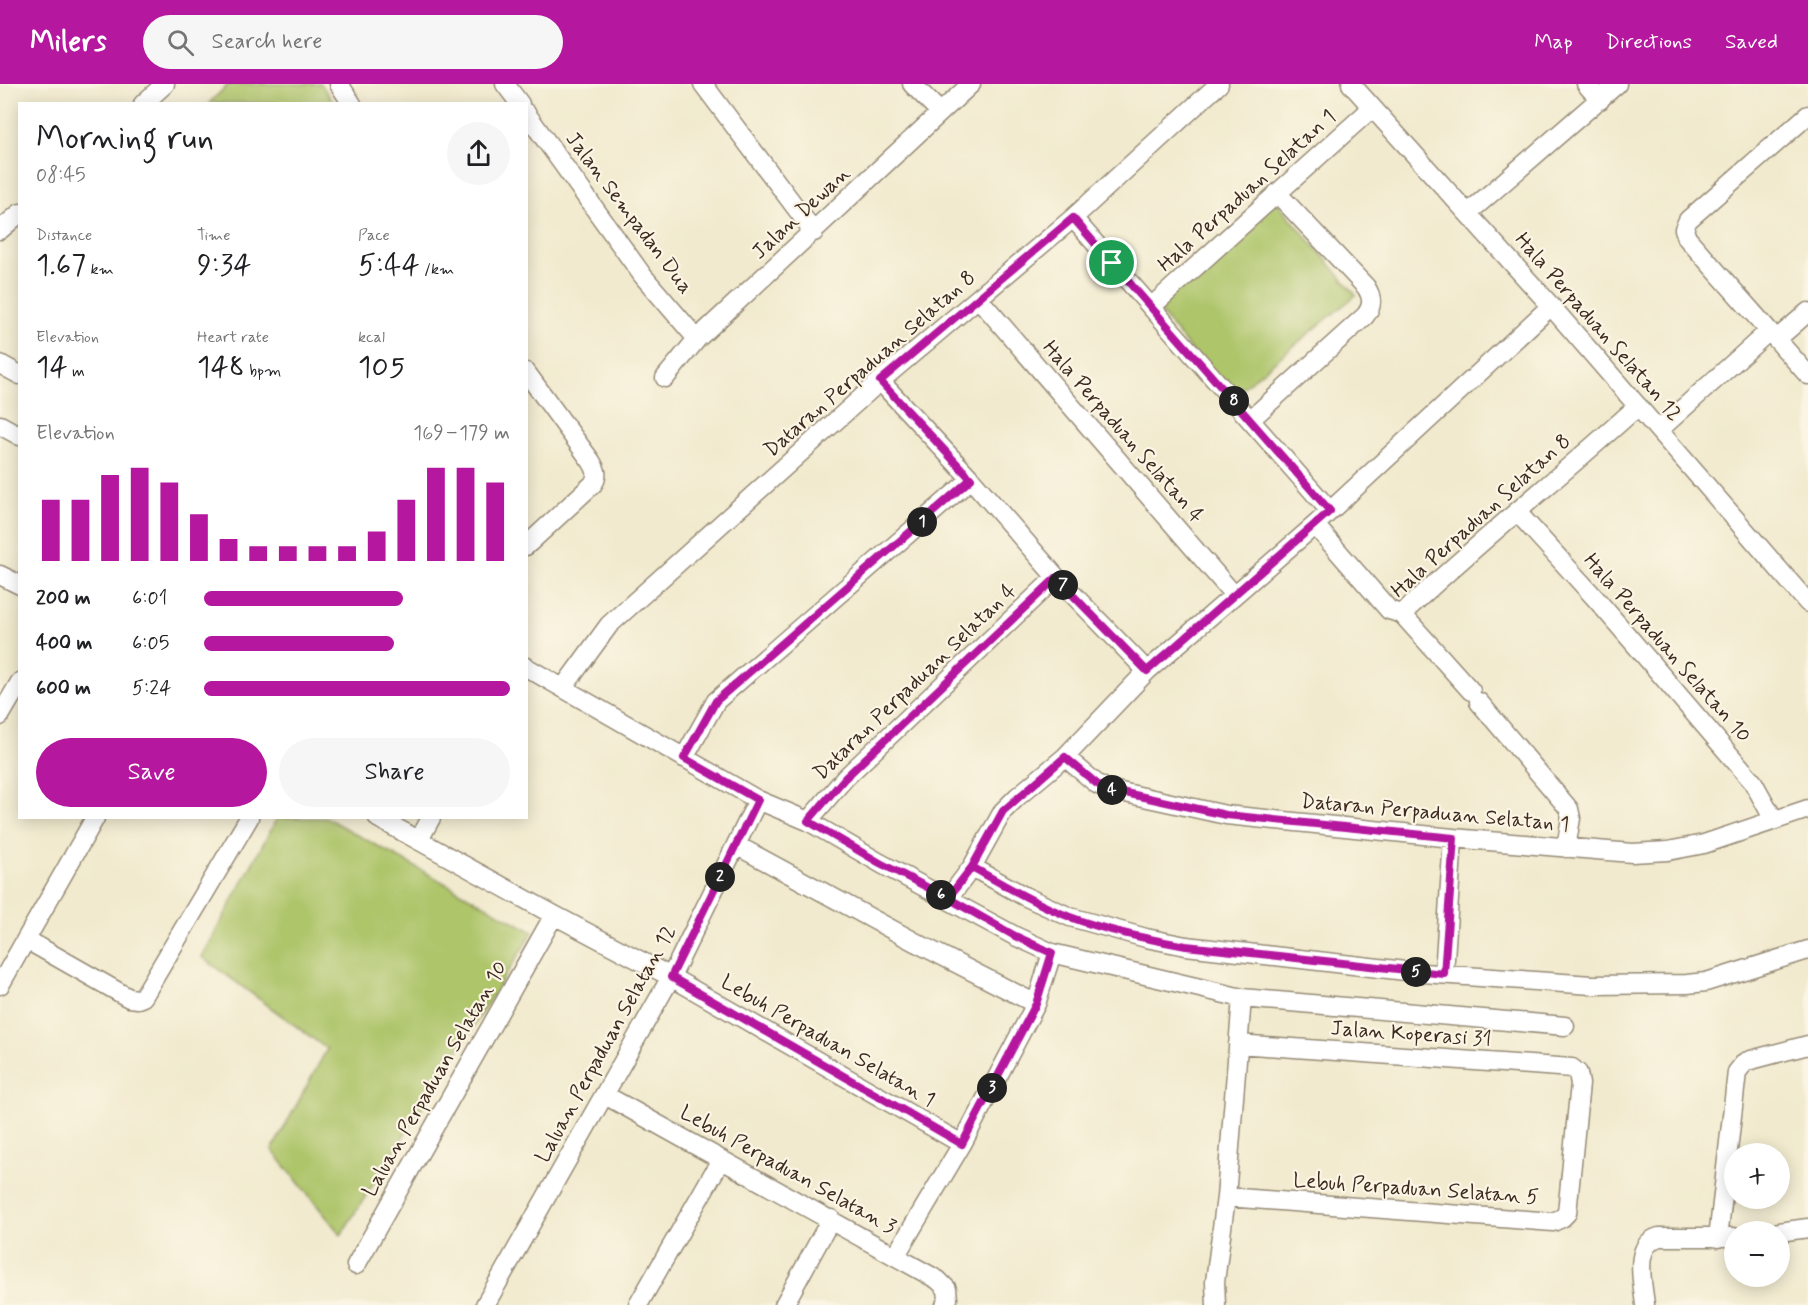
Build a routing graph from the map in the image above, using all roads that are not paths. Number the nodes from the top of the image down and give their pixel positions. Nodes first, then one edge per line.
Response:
1 (165, 84) edge
2 (339, 84) edge
3 (505, 84) edge
4 (703, 84) edge
5 (912, 84) edge
6 (971, 84) edge
7 (1219, 84) edge
8 (1351, 84) edge
9 (1586, 84) edge
10 (1617, 84) edge
11 (1600, 99) junction
12 (145, 102) edge
13 (351, 102) edge
14 (518, 102) edge
15 (1372, 108) junction
16 (940, 112) junction
17 (1808, 115) edge
18 (528, 116) edge
19 (1277, 192) junction
20 (1468, 213) junction
21 (18, 215) edge
22 (1073, 218) junction
23 (0, 230) edge
24 (813, 232) junction
25 (979, 299) junction
26 (1551, 306) junction
27 (1151, 307) junction
28 (1808, 312) edge
29 (1773, 335) junction
30 (698, 339) junction
31 (1808, 375) edge
32 (665, 378) dead end
33 (529, 381) edge
34 (880, 381) junction
35 (1638, 406) junction
36 (1250, 420) junction
37 (0, 425) edge
38 (1659, 430) junction
39 (18, 435) edge
40 (971, 479) junction
41 (1330, 511) junction
42 (1517, 512) junction
43 (1315, 525) junction
44 (528, 544) edge
45 (0, 575) edge
46 (1056, 578) junction
47 (18, 584) edge
48 (1234, 595) junction
49 (1808, 603) edge
50 (1402, 615) junction
51 (528, 668) edge
52 (1147, 671) junction
53 (18, 685) edge
54 (563, 688) junction
55 (0, 716) edge
56 (1065, 757) junction
57 (684, 758) junction
58 (758, 800) junction
59 (1808, 809) edge
60 (95, 819) edge
61 (248, 819) edge
62 (380, 819) edge
63 (430, 819) edge
64 (1774, 820) junction
65 (808, 821) junction
66 (1454, 838) junction
67 (419, 840) junction
68 (736, 845) junction
69 (1566, 848) junction
70 (972, 867) junction
71 (948, 898) junction
72 (554, 915) junction
73 (27, 940) junction
74 (1808, 950) edge
75 (1052, 953) junction
76 (1444, 974) junction
77 (671, 977) junction
78 (0, 985) edge
79 (1242, 998) junction
80 (1036, 1004) junction
81 (1565, 1026) dead end
82 (1238, 1044) junction
83 (1808, 1045) edge
84 (1578, 1074) joint
85 (605, 1095) junction
86 (962, 1144) junction
87 (721, 1160) junction
88 (1226, 1197) junction
89 (831, 1219) junction
90 (1727, 1221) edge
91 (1790, 1232) edge
92 (1808, 1232) edge
93 (1724, 1238) edge
94 (896, 1255) junction
95 (356, 1264) dead end
96 (946, 1297) edge
97 (485, 1305) edge
98 (638, 1305) edge
99 (784, 1305) edge
100 (1216, 1305) edge
101 (1645, 1305) edge

1 - 12 street
2 - 13 street
3 - 14 street
4 - 24 street
5 - 16 street
6 - 16 street, Jalan Dewan
7 - 22 street, Dataran Perpaduan Selatan 8
8 - 15 street, Hala Perpaduan Selatan 12
9 - 11 street
10 - 11 street
11 - 20 street
15 - 19 street, Hala Perpaduan Selatan 1
15 - 20 street, Hala Perpaduan Selatan 12
16 - 24 street, Jalan Dewan
17 - 29 street
18 - 30 street, Jalan Sempadan Dua
19 - 27 street, Hala Perpaduan Selatan 1
19 - 36 street
20 - 26 street, Hala Perpaduan Selatan 12
21 - 23 street
22 - 25 street, Dataran Perpaduan Selatan 8
22 - 27 street
24 - 30 street, Jalan Dewan
25 - 34 street, Dataran Perpaduan Selatan 8
25 - 48 street, Hala Perpaduan Selatan 4
26 - 35 street, Hala Perpaduan Selatan 12
26 - 41 street
27 - 36 street
28 - 29 street
29 - 31 street
29 - 38 street
30 - 32 street, Jalan Dewan
33 - 44 street
34 - 40 street
34 - 54 street, Dataran Perpaduan Selatan 8
35 - 38 street, Hala Perpaduan Selatan 12
35 - 42 street, Hala Perpaduan Selatan 8
36 - 41 street
37 - 39 street
38 - 49 street, Hala Perpaduan Selatan 12
40 - 46 street
40 - 57 street
41 - 43 street
42 - 50 street, Hala Perpaduan Selatan 8
42 - 64 street, Hala Perpaduan Selatan 10
43 - 48 street
43 - 50 street
45 - 47 street
46 - 52 street
46 - 65 street, Dataran Perpaduan Selatan 4
48 - 52 street
50 - 69 street, Hala Perpaduan Selatan 8
51 - 54 street
52 - 56 street
53 - 55 street
54 - 57 street
56 - 66 street, Dataran Perpaduan Selatan 1
56 - 70 street
57 - 58 street
58 - 65 street
58 - 68 street, Laluan Perpaduan Selatan 12
59 - 64 street, Dataran Perpaduan Selatan 1
60 - 73 street
61 - 73 street
62 - 67 street, Lebuh Perpaduan Selatan 1
63 - 67 street
64 - 69 street, Dataran Perpaduan Selatan 1
65 - 71 street
66 - 69 street, Dataran Perpaduan Selatan 1
66 - 76 street
67 - 72 street, Lebuh Perpaduan Selatan 1
68 - 77 street, Laluan Perpaduan Selatan 12
68 - 80 street
70 - 71 street
70 - 76 street
71 - 75 street
72 - 77 street, Lebuh Perpaduan Selatan 1
72 - 95 street, Laluan Perpaduan Selatan 10
73 - 78 street
74 - 76 street
75 - 79 street
75 - 80 street
77 - 85 street, Laluan Perpaduan Selatan 12
77 - 86 street, Lebuh Perpaduan Selatan 1
79 - 81 street
79 - 82 street
80 - 86 street
82 - 84 street, Jalan Koperasi 31
82 - 88 street
83 - 90 street
84 - 88 street, Lebuh Perpaduan Selatan 5
85 - 87 street, Lebuh Perpaduan Selatan 3
85 - 97 street, Laluan Perpaduan Selatan 12
86 - 94 street
87 - 89 street, Lebuh Perpaduan Selatan 3
87 - 98 street
88 - 100 street
89 - 94 street, Lebuh Perpaduan Selatan 3
89 - 99 street
91 - 92 street
93 - 101 street
94 - 96 street, Lebuh Perpaduan Selatan 3

